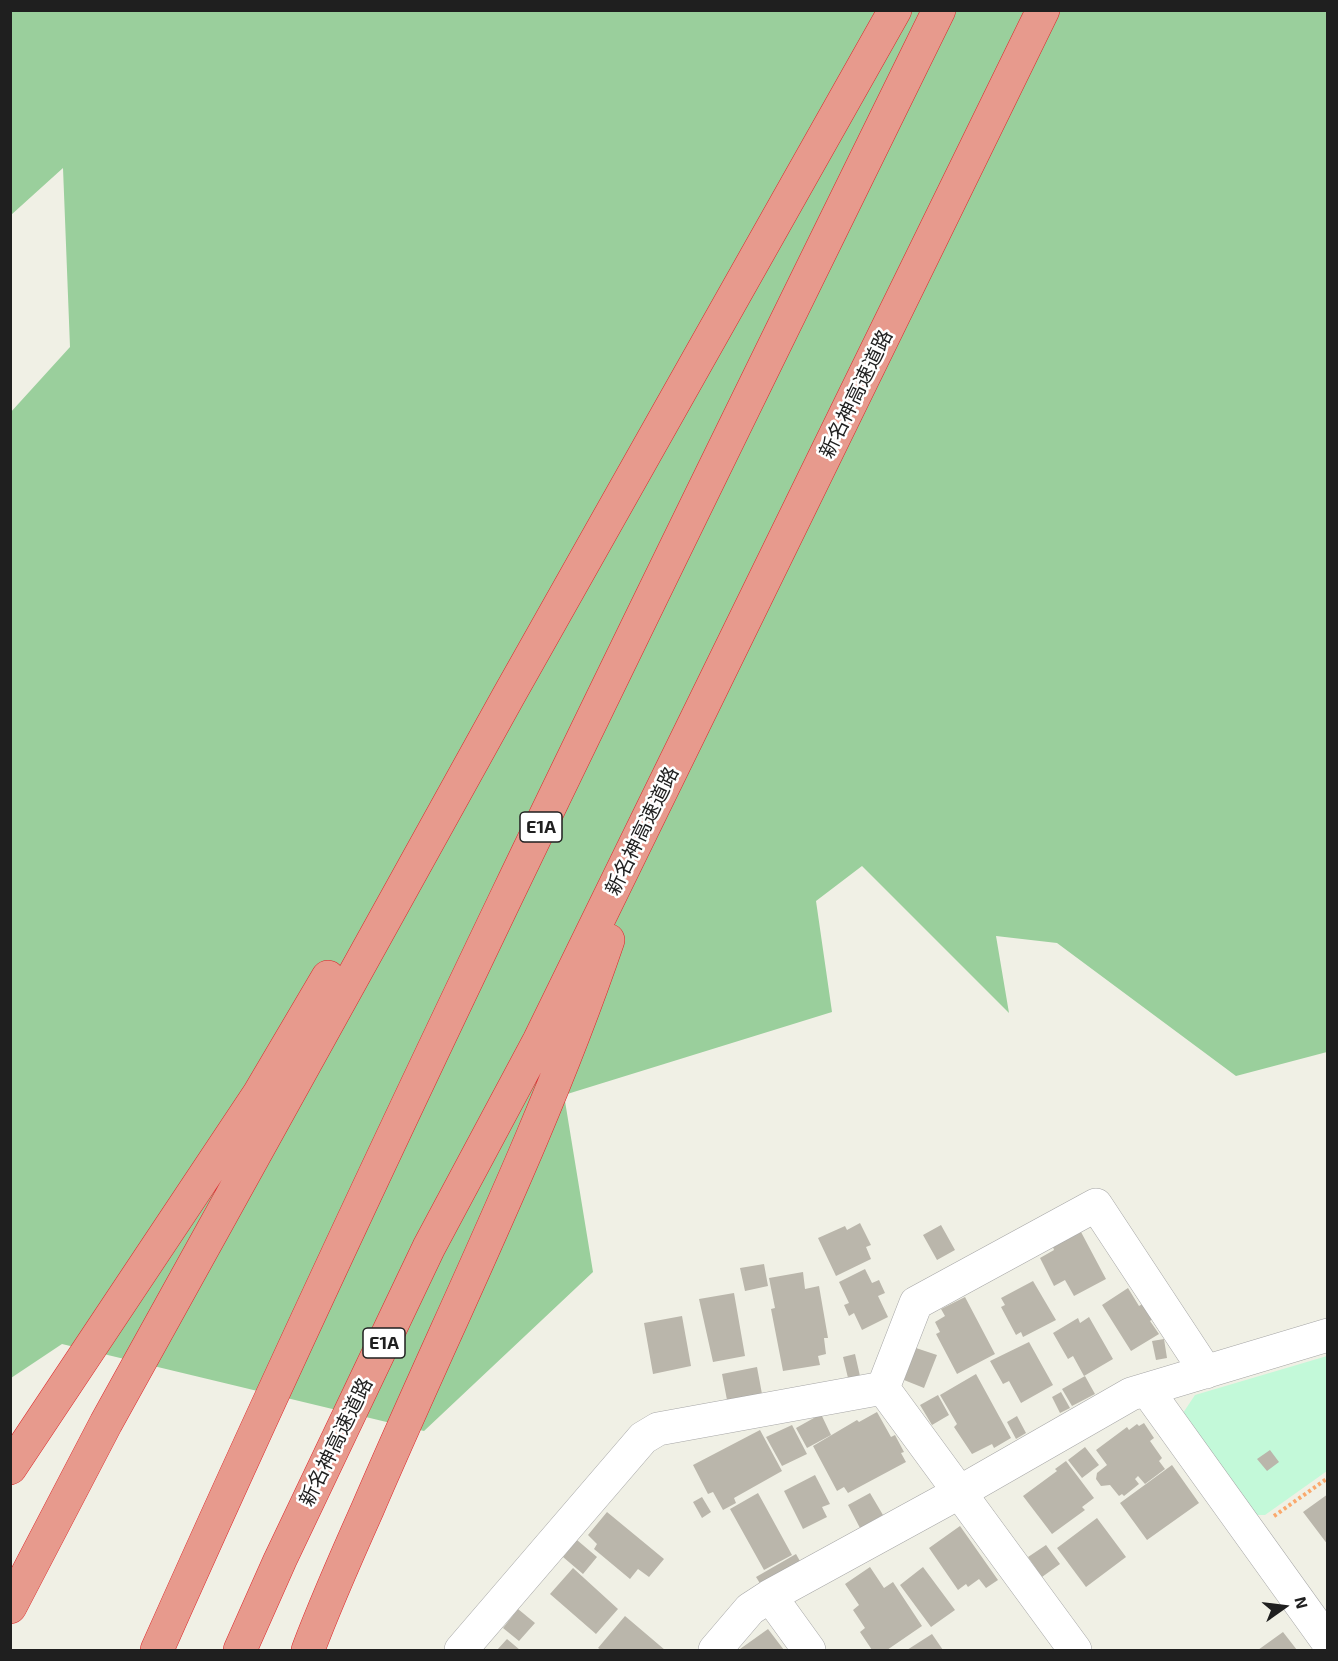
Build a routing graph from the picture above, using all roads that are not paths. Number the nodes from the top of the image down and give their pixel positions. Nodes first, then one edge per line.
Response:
1 (894, 10) edge
2 (939, 10) edge
3 (1043, 10) edge
4 (509, 695) junction
5 (655, 805) junction
6 (1328, 1335) edge
7 (1206, 1372) junction
8 (883, 1388) junction
9 (1147, 1390) junction
10 (10, 1468) edge
11 (960, 1492) junction
12 (770, 1596) junction
13 (10, 1607) edge
14 (1328, 1642) edge
15 (157, 1650) edge
16 (240, 1650) edge
17 (308, 1650) edge
18 (461, 1650) edge
19 (715, 1650) edge
20 (809, 1650) edge
21 (1075, 1650) edge

1 - 4 highway
2 - 15 highway, E1A
3 - 5 highway, 新名神高速道路 / E1A
4 - 10 highway
4 - 13 highway
5 - 16 highway, 新名神高速道路 / E1A
5 - 17 highway
6 - 7 street
7 - 8 street
7 - 9 street
8 - 11 street
8 - 18 street
9 - 11 street
9 - 14 street
11 - 12 street
11 - 21 street
12 - 19 street
12 - 20 street

